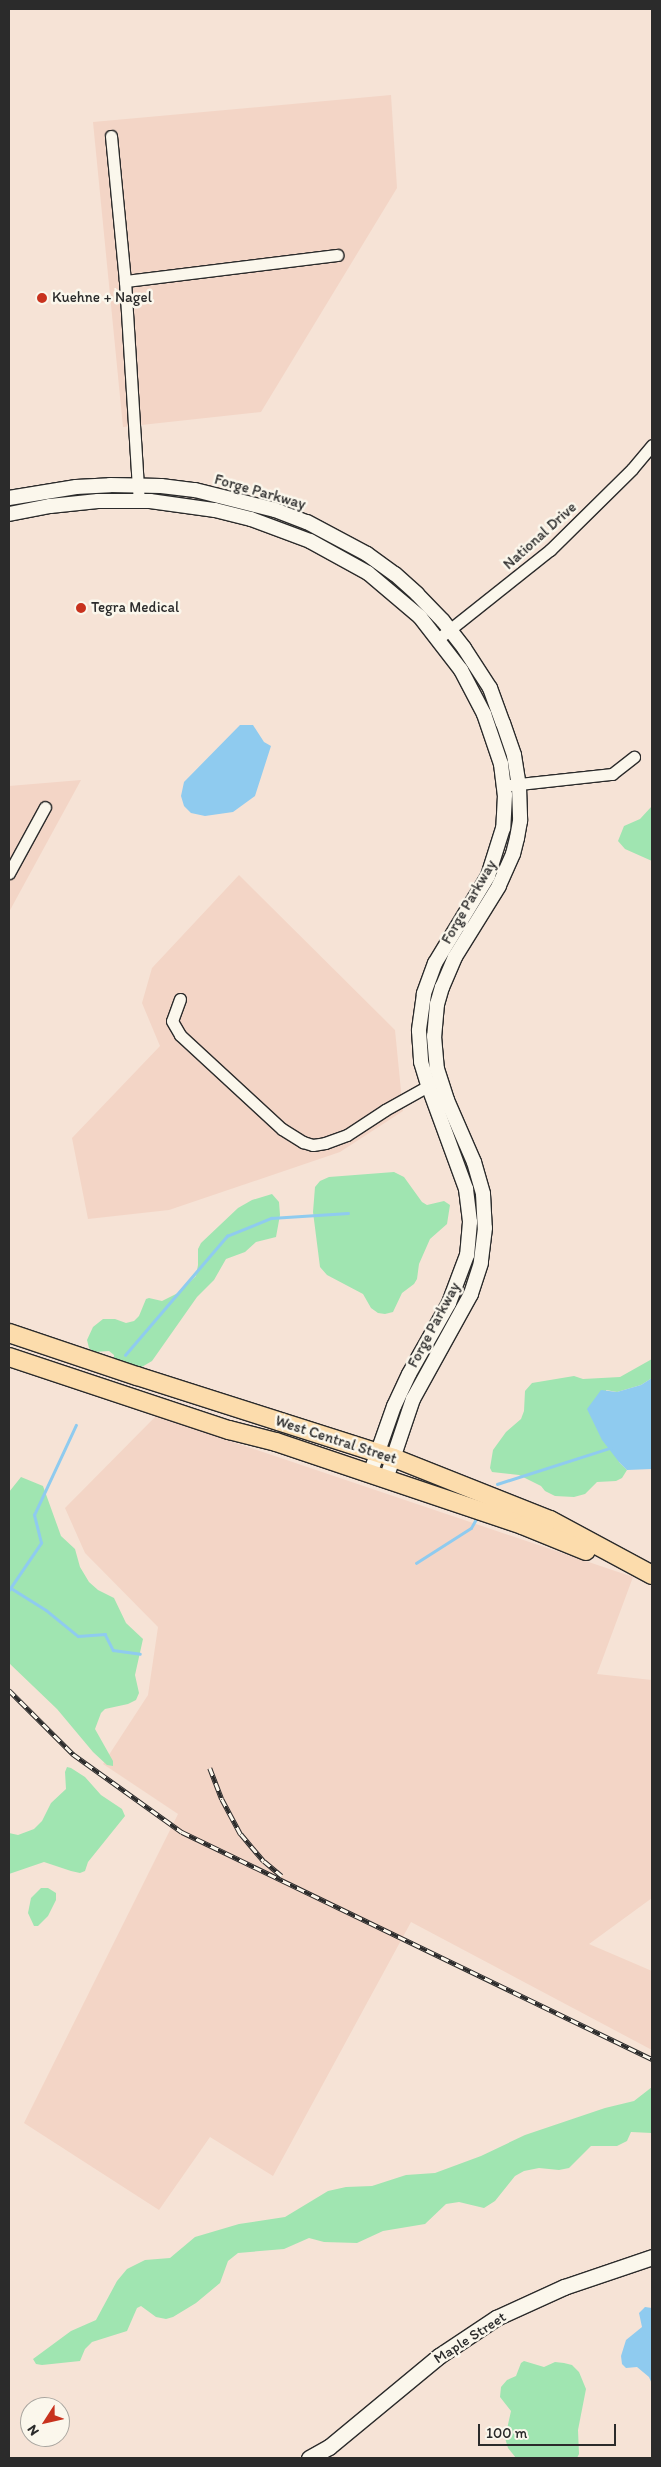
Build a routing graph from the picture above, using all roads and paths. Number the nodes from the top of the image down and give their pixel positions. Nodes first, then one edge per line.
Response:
1 (111, 136) dead end
2 (337, 254) dead end
3 (125, 281) junction
4 (652, 445) edge
5 (138, 486) junction
6 (9, 498) edge
7 (139, 501) junction
8 (9, 514) edge
9 (450, 630) junction
10 (438, 639) junction
11 (634, 757) dead end
12 (518, 785) junction
13 (504, 786) junction
14 (45, 807) dead end
15 (9, 873) edge
16 (180, 999) dead end
17 (441, 1080) junction
18 (428, 1085) junction
19 (9, 1333) edge
20 (9, 1357) edge
21 (386, 1455) junction
22 (378, 1477) junction
23 (652, 1575) edge
24 (652, 1579) edge
25 (652, 2257) edge
26 (309, 2458) edge

1 - 3 street
2 - 3 street
3 - 5 street
4 - 9 street, National Drive
5 - 6 street, Forge Parkway
5 - 7 street
5 - 9 street, Forge Parkway
7 - 8 street, Forge Parkway
7 - 10 street, Forge Parkway
9 - 10 street, National Drive
9 - 12 street, Forge Parkway
10 - 13 street, Forge Parkway
11 - 12 street
12 - 13 street
12 - 17 street, Forge Parkway
13 - 18 street, Forge Parkway
14 - 15 street
16 - 18 street
17 - 18 street
17 - 21 street, Forge Parkway
18 - 21 street, Forge Parkway
19 - 21 main road, West Central Street
20 - 22 main road, West Central Street
21 - 22 street, Forge Parkway
21 - 23 main road, West Central Street
22 - 24 main road, West Central Street
25 - 26 main road, Maple Street

